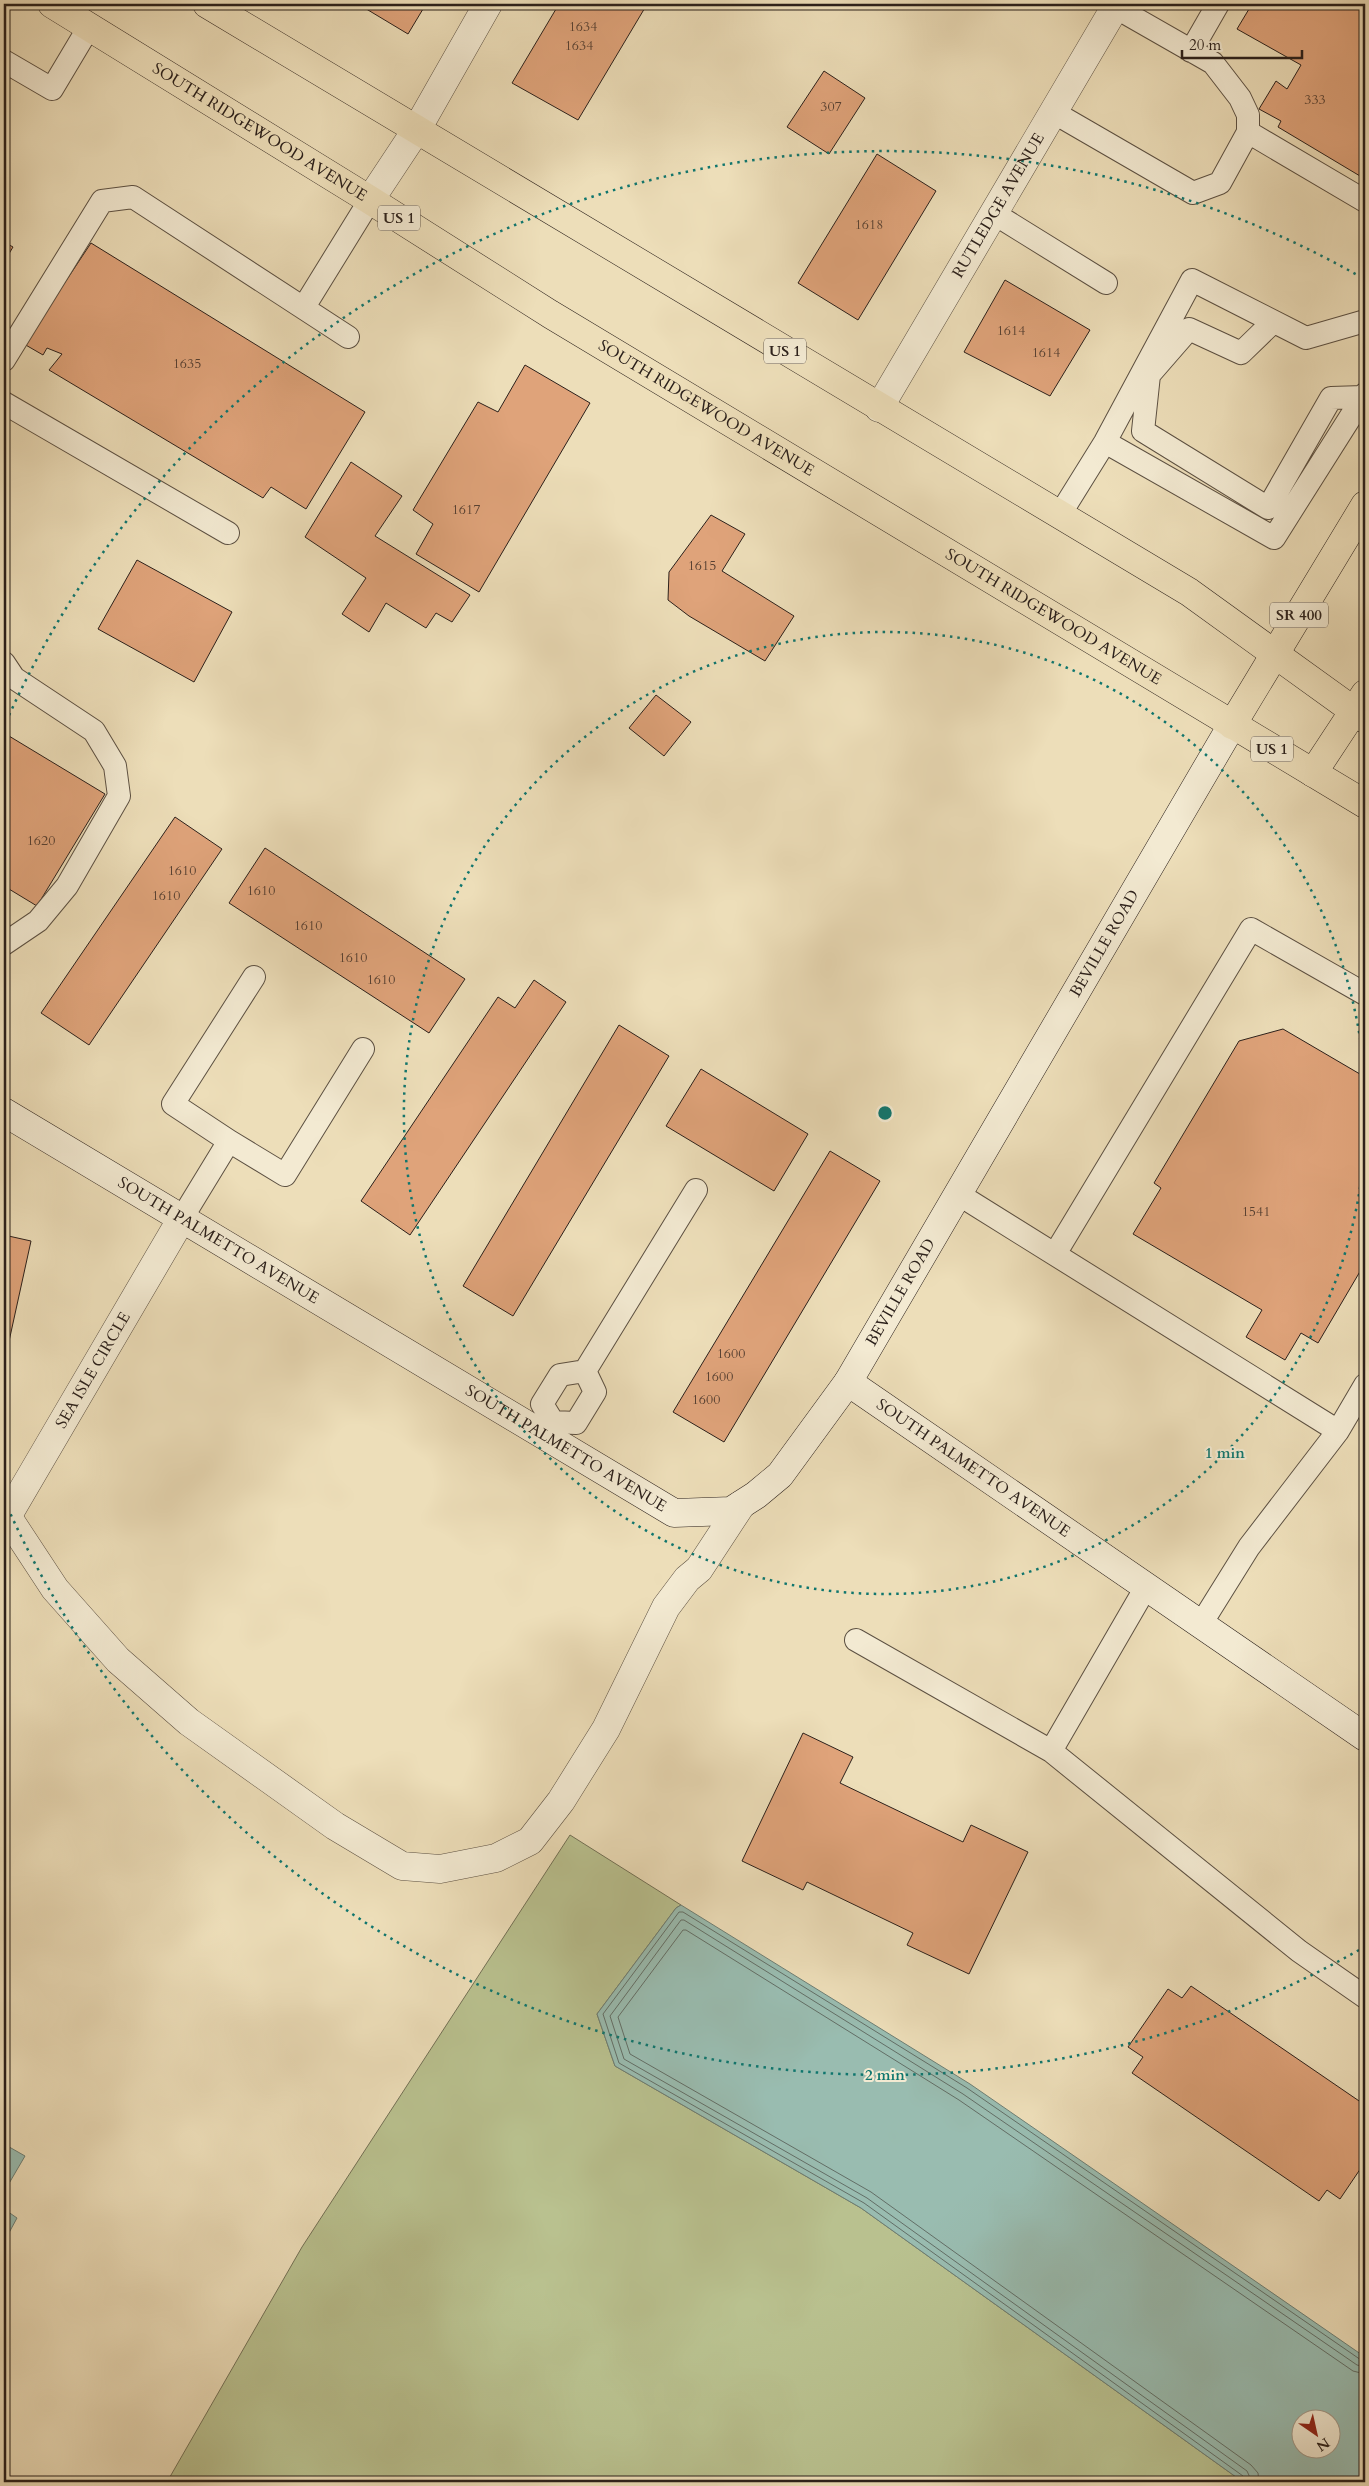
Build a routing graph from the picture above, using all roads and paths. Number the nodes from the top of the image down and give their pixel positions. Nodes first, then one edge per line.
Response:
1 (52, 4) edge
2 (207, 4) edge
3 (488, 4) edge
4 (1218, 4) edge
5 (1116, 6) edge
6 (89, 27) junction
7 (1191, 51) junction
8 (4, 61) edge
9 (1053, 112) junction
10 (417, 129) junction
11 (1248, 132) junction
12 (370, 200) junction
13 (1365, 201) edge
14 (993, 213) junction
15 (1106, 283) dead end
16 (304, 308) junction
17 (1365, 321) edge
18 (1273, 322) junction
19 (348, 337) dead end
20 (4, 360) edge
21 (1364, 395) edge
22 (4, 403) edge
23 (879, 408) junction
24 (1104, 442) junction
25 (1365, 505) edge
26 (1059, 516) junction
27 (228, 533) dead end
28 (1275, 654) junction
29 (4, 663) edge
30 (1362, 708) edge
31 (1232, 725) junction
32 (1313, 773) junction
33 (1365, 804) edge
34 (4, 944) edge
35 (254, 977) dead end
36 (1365, 994) edge
37 (363, 1049) dead end
38 (4, 1112) edge
39 (229, 1141) junction
40 (696, 1190) dead end
41 (958, 1194) junction
42 (182, 1218) junction
43 (1055, 1254) junction
44 (585, 1371) junction
45 (848, 1382) junction
46 (1365, 1385) edge
47 (549, 1429) junction
48 (1338, 1431) junction
49 (741, 1505) junction
50 (6, 1519) edge
51 (1146, 1587) junction
52 (1201, 1624) junction
53 (856, 1640) dead end
54 (1365, 1737) edge
55 (1051, 1751) junction
56 (1365, 1997) edge

1 - 6 main road, SOUTH RIDGEWOOD AVENUE / US 1
2 - 10 main road, US 1
3 - 10 street
4 - 7 lane
5 - 7 lane
5 - 9 street, RUTLEDGE AVENUE
6 - 8 lane
6 - 12 main road, SOUTH RIDGEWOOD AVENUE / US 1
7 - 11 lane
9 - 11 lane
9 - 14 street, RUTLEDGE AVENUE
10 - 12 street
10 - 23 main road, US 1
11 - 13 lane
12 - 16 lane
12 - 31 main road, SOUTH RIDGEWOOD AVENUE / US 1
14 - 15 lane
14 - 23 street, RUTLEDGE AVENUE
16 - 19 lane
16 - 20 lane
17 - 18 lane
18 - 21 lane
18 - 24 lane
21 - 24 lane
22 - 27 lane
23 - 26 main road, US 1
24 - 26 lane
25 - 28 main road, BEVILLE ROAD / SR 400
26 - 28 main road, US 1
28 - 30 main road, US 1
28 - 31 main road, BEVILLE ROAD / SR 400
29 - 34 lane
30 - 32 main road
31 - 32 main road, SOUTH RIDGEWOOD AVENUE / US 1
31 - 41 street, BEVILLE ROAD
32 - 33 main road, SOUTH RIDGEWOOD AVENUE / US 1
35 - 39 lane
36 - 43 lane
37 - 39 lane
38 - 42 street, SOUTH PALMETTO AVENUE
39 - 42 lane
40 - 44 lane
41 - 43 lane
41 - 45 street, BEVILLE ROAD
42 - 47 street, SOUTH PALMETTO AVENUE
42 - 50 street, SEA ISLE CIRCLE
43 - 48 lane
44 - 47 lane
44 - 47 lane
45 - 49 street, SOUTH PALMETTO AVENUE
45 - 51 street, SOUTH PALMETTO AVENUE
46 - 48 lane
47 - 49 street, SOUTH PALMETTO AVENUE
48 - 52 lane
49 - 50 street
51 - 52 street, SOUTH PALMETTO AVENUE
51 - 55 lane
52 - 54 street, SOUTH PALMETTO AVENUE
53 - 55 lane
55 - 56 lane

